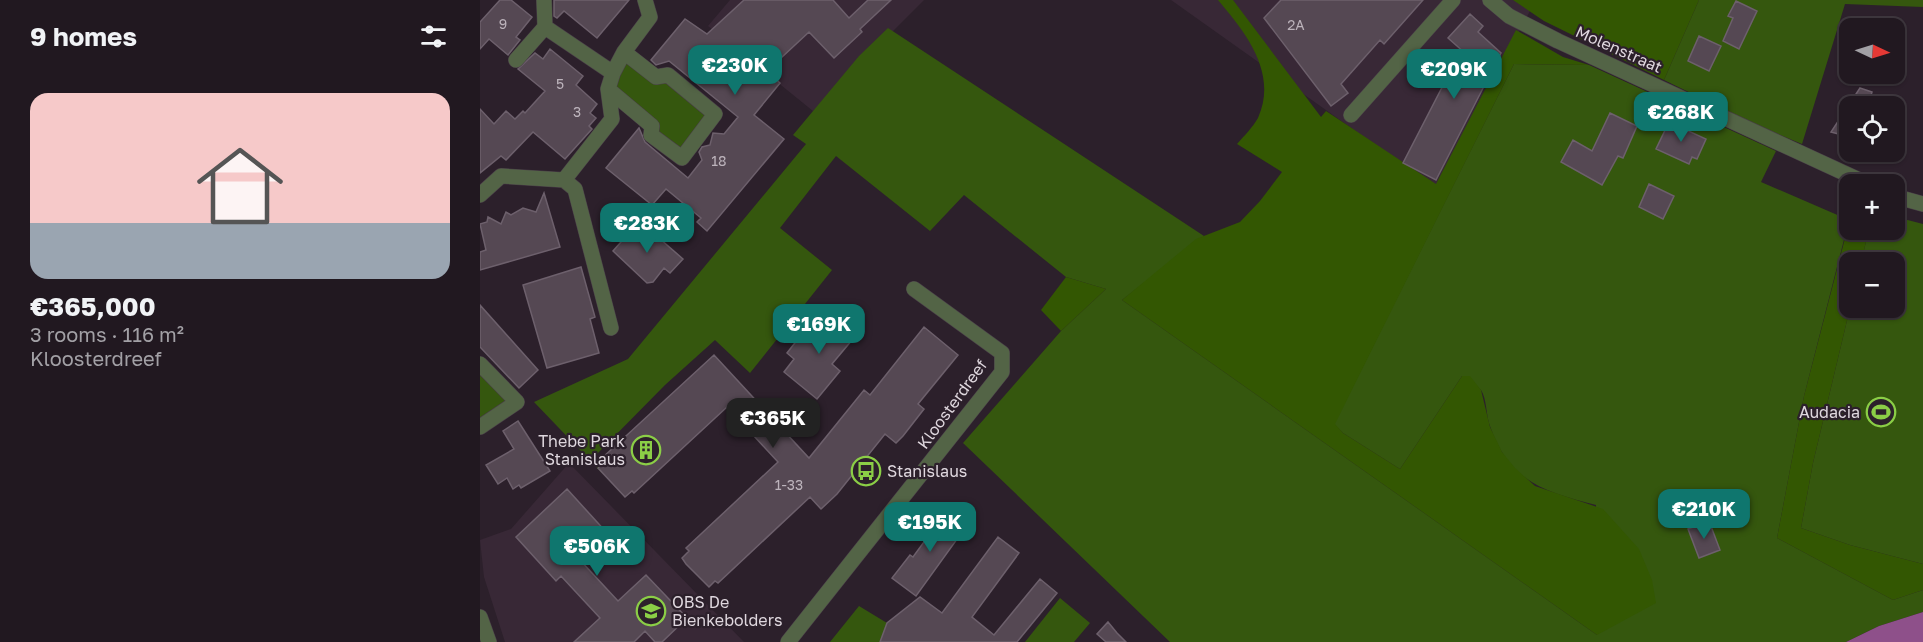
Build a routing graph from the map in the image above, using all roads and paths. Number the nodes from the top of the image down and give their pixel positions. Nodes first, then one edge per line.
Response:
1 (544, 0) edge
2 (645, 0) edge
3 (1453, 0) edge
4 (1490, 0) edge
5 (545, 27) junction
6 (624, 52) junction
7 (516, 60) dead end
8 (613, 73) junction
9 (608, 89) junction
10 (1351, 115) dead end
11 (1846, 174) edge
12 (564, 180) junction
13 (480, 195) edge
14 (1905, 199) edge
15 (1923, 204) edge
16 (914, 289) dead end
17 (611, 328) dead end
18 (480, 364) edge
19 (480, 427) edge
20 (480, 616) edge
21 (489, 642) edge
22 (788, 642) edge

1 - 5 street
2 - 6 street
3 - 10 street
4 - 11 street, Molenstraat
5 - 7 street
5 - 8 street
6 - 8 street
6 - 9 street
8 - 9 street
9 - 12 street
12 - 13 street
12 - 17 street
14 - 15 street
16 - 22 street, Kloosterdreef
18 - 19 street
20 - 21 street

